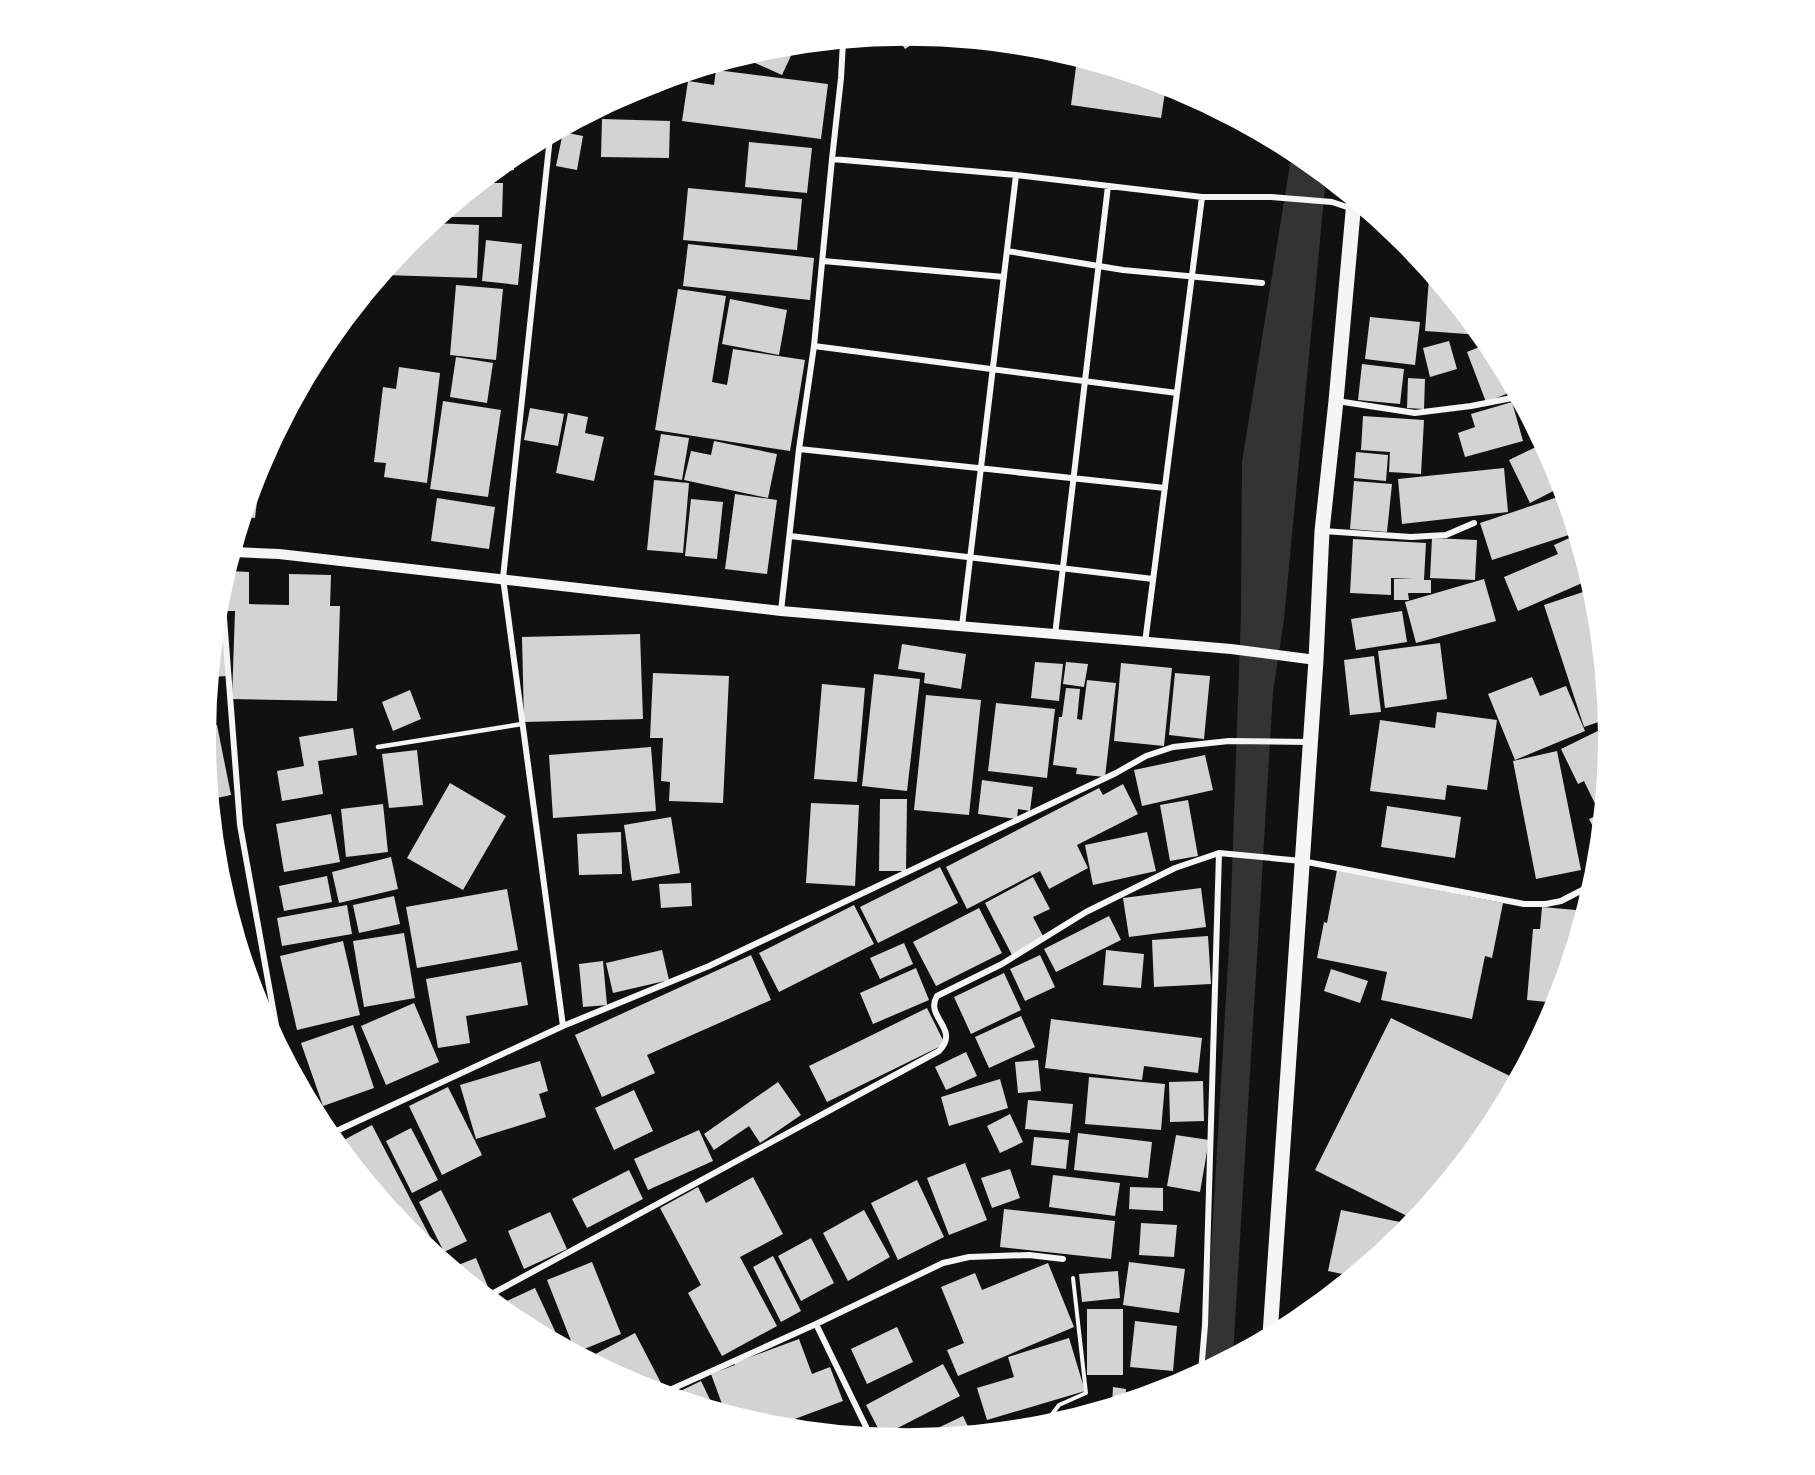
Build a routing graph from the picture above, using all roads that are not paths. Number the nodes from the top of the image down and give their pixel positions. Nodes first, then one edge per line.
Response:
1 (843, 50) edge
2 (549, 147) edge
3 (832, 159) junction
4 (1016, 174) junction
5 (1108, 186) junction
6 (1202, 197) junction
7 (1346, 204) edge
8 (1354, 210) edge
9 (1007, 251) junction
10 (823, 261) junction
11 (1098, 265) junction
12 (1192, 276) junction
13 (1004, 277) junction
14 (1262, 283) dead end
15 (814, 346) junction
16 (993, 369) junction
17 (1085, 381) junction
18 (1177, 393) junction
19 (1509, 398) edge
20 (1336, 401) junction
21 (799, 449) junction
22 (981, 468) junction
23 (1073, 478) junction
24 (1165, 488) junction
25 (1474, 523) dead end
26 (1322, 531) junction
27 (790, 536) junction
28 (242, 552) edge
29 (970, 557) junction
30 (1063, 568) junction
31 (503, 578) junction
32 (1154, 579) junction
33 (781, 611) junction
34 (962, 626) junction
35 (225, 631) edge
36 (1056, 635) junction
37 (1145, 643) junction
38 (1316, 660) junction
39 (522, 724) junction
40 (1310, 742) junction
41 (378, 747) dead end
42 (1221, 854) junction
43 (1302, 861) junction
44 (1581, 891) edge
45 (274, 1012) edge
46 (563, 1026) junction
47 (339, 1130) edge
48 (1063, 1259) road end
49 (495, 1292) edge
50 (816, 1324) junction
51 (1271, 1325) edge
52 (1202, 1362) edge
53 (674, 1388) edge
54 (866, 1427) edge

1 - 3 street
2 - 31 street
3 - 4 street
3 - 10 street
4 - 5 street
4 - 9 street
5 - 6 street
5 - 11 street
6 - 7 street
6 - 12 street
8 - 20 main road
9 - 11 street
9 - 13 street
10 - 13 street
10 - 15 street
11 - 12 street
11 - 17 street
12 - 14 street
12 - 18 street
13 - 16 street
15 - 16 street
15 - 21 street
16 - 17 street
16 - 22 street
17 - 18 street
17 - 23 street
18 - 24 street
19 - 20 street
20 - 26 main road
21 - 22 street
21 - 27 street
22 - 23 street
22 - 29 street
23 - 24 street
23 - 30 street
24 - 32 street
25 - 26 street
26 - 38 main road
27 - 29 street
27 - 33 street
28 - 31 street
29 - 30 street
29 - 34 street
30 - 32 street
30 - 36 street
31 - 33 street
31 - 39 street
32 - 37 street
33 - 34 street
34 - 36 street
35 - 45 street
36 - 37 street
37 - 38 street
38 - 40 main road
39 - 41 lane
39 - 46 street
40 - 43 main road
40 - 46 street
42 - 43 street
42 - 49 street
42 - 52 street
43 - 44 street
43 - 51 main road
46 - 47 street
48 - 50 street
50 - 53 street
50 - 54 street

